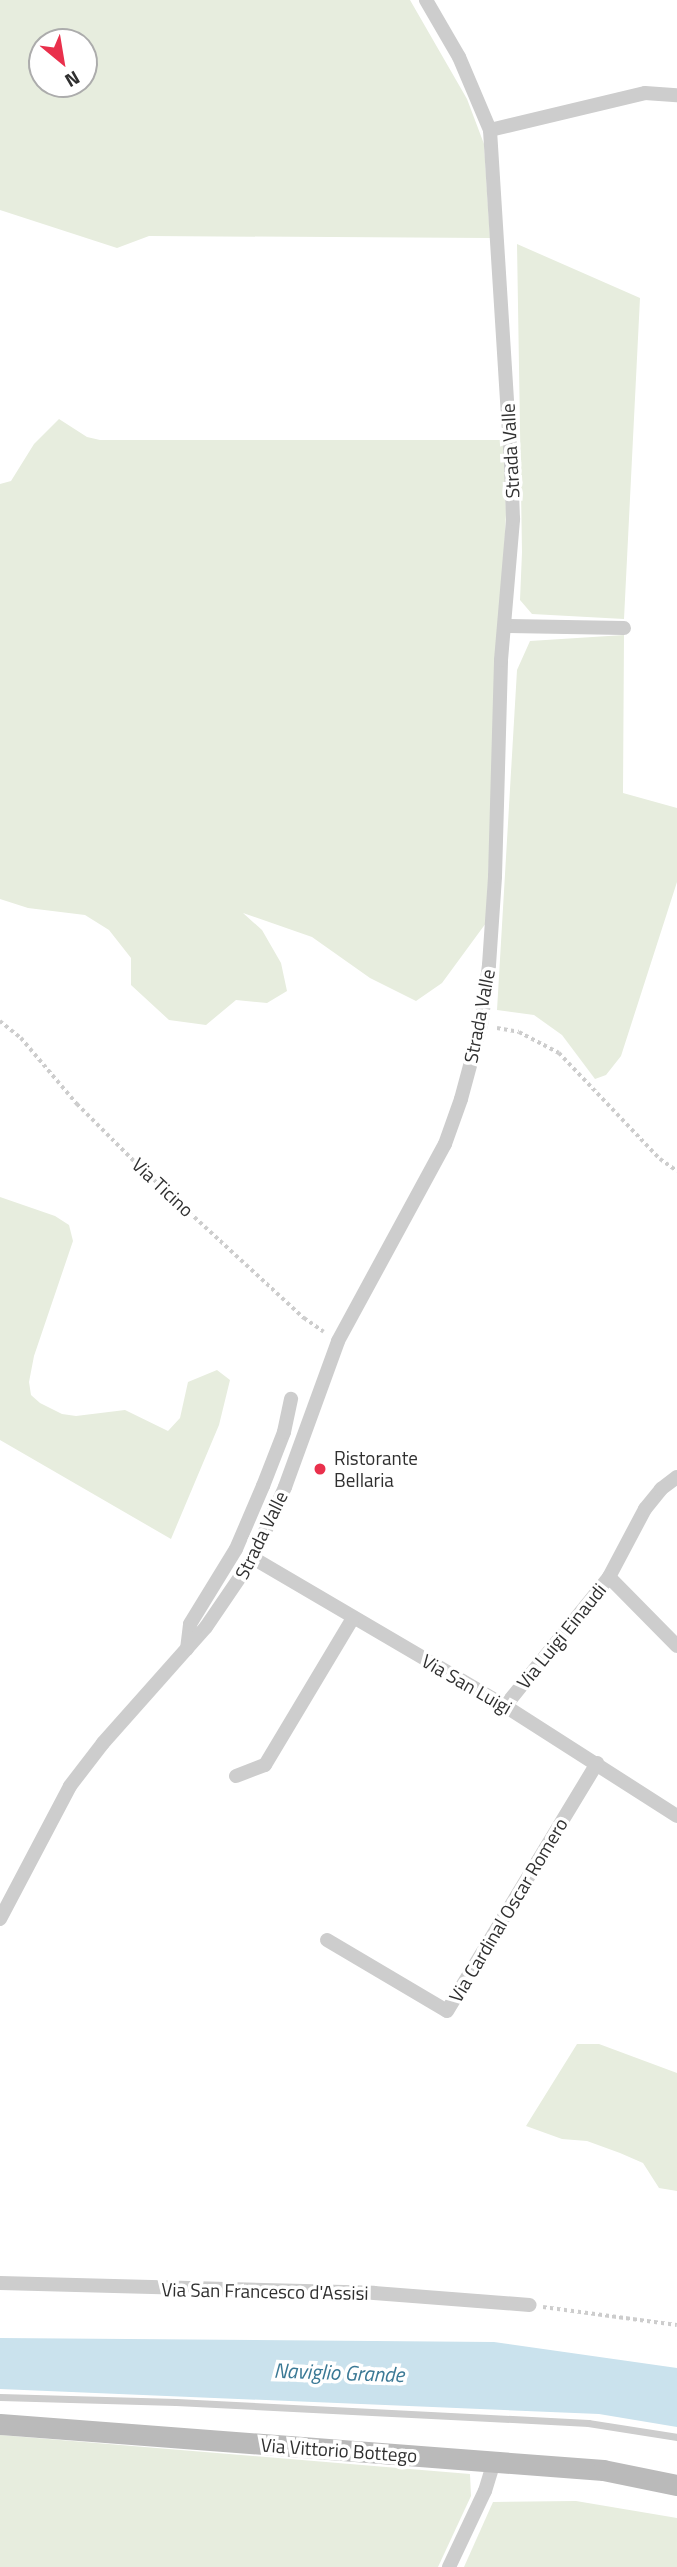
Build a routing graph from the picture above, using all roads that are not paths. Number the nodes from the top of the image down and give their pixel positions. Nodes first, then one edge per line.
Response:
1 (426, 0) edge
2 (677, 95) edge
3 (490, 130) junction
4 (505, 626) junction
5 (624, 628) dead end
6 (291, 1399) dead end
7 (677, 1478) edge
8 (253, 1558) junction
9 (609, 1577) junction
10 (353, 1618) junction
11 (677, 1646) edge
12 (187, 1649) junction
13 (505, 1706) junction
14 (597, 1763) junction
15 (236, 1776) dead end
16 (677, 1816) edge
17 (0, 1919) edge
18 (327, 1940) dead end
19 (0, 2283) edge
20 (530, 2305) road end
21 (0, 2397) edge
22 (0, 2424) edge
23 (677, 2437) edge
24 (494, 2461) junction
25 (677, 2486) edge
26 (449, 2567) edge

1 - 3 street, Strada Valle
2 - 3 street
3 - 4 street, Strada Valle
4 - 5 street
4 - 8 street, Strada Valle
6 - 12 street
7 - 9 street
8 - 10 street, Via San Luigi
8 - 12 street, Strada Valle
9 - 11 street, Via Luigi Einaudi
9 - 13 street, Via Luigi Einaudi
10 - 13 street, Via San Luigi
10 - 15 street
12 - 17 street, Strada Valle
13 - 14 street, Via San Luigi
14 - 16 street, Via San Luigi
14 - 18 street, Via Cardinal Oscar Romero
19 - 20 street, Via San Francesco d'Assisi
21 - 23 lane
22 - 24 street, Via Vittorio Bottego
24 - 25 street, Via Vittorio Bottego
24 - 26 street

